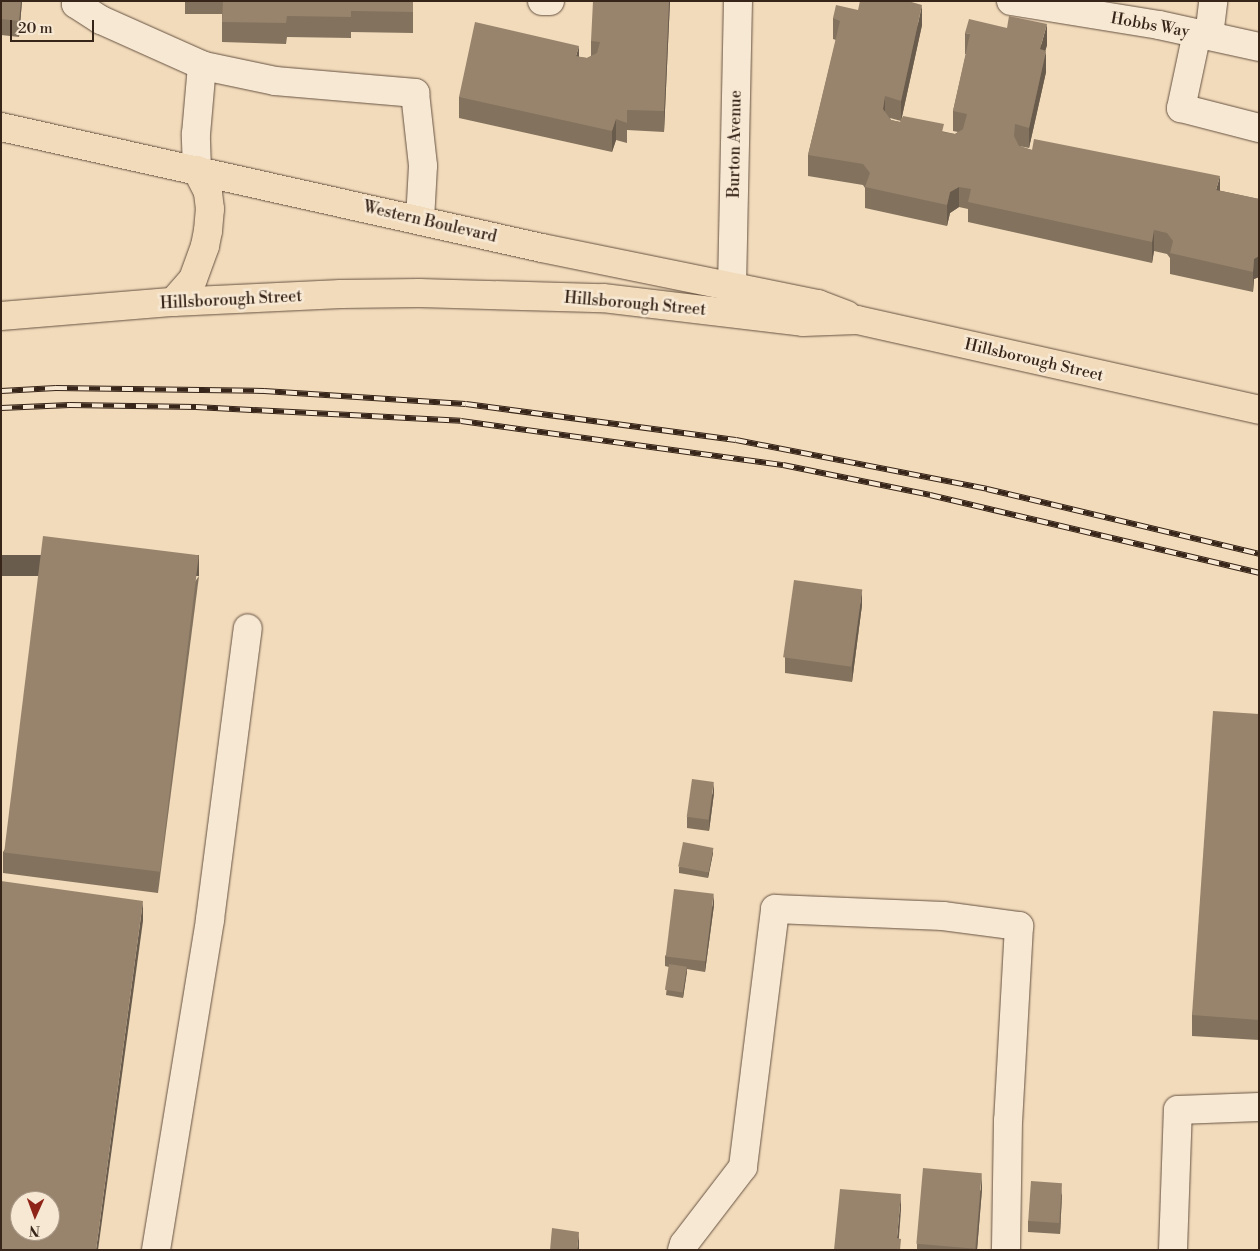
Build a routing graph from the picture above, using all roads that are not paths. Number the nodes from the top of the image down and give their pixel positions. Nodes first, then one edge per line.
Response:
1 (76, 1) edge
2 (542, 1) edge
3 (550, 1) edge
4 (738, 1) edge
5 (1011, 1) edge
6 (1213, 1) edge
7 (1203, 35) junction
8 (1259, 47) edge
9 (202, 65) junction
10 (1, 127) edge
11 (1259, 128) edge
12 (196, 170) junction
13 (420, 220) junction
14 (732, 287) junction
15 (173, 302) junction
16 (1, 316) edge
17 (857, 320) junction
18 (1259, 410) edge
19 (248, 628) dead end
20 (1259, 1108) edge
21 (156, 1250) edge
22 (682, 1250) edge
23 (1006, 1250) edge
24 (1173, 1250) edge

1 - 9 street
2 - 3 street
4 - 14 street, Burton Avenue
5 - 7 street, Hobbs Way
6 - 7 street
7 - 8 street, Hobbs Way
7 - 11 street
9 - 12 street
9 - 13 street
10 - 12 main road, Western Boulevard
12 - 13 main road, Western Boulevard
12 - 15 main road
13 - 14 main road, Western Boulevard
14 - 17 main road, Western Boulevard
15 - 16 main road, Hillsborough Street
15 - 17 main road, Hillsborough Street
17 - 18 main road, Hillsborough Street
19 - 21 street
20 - 24 street
22 - 23 street

